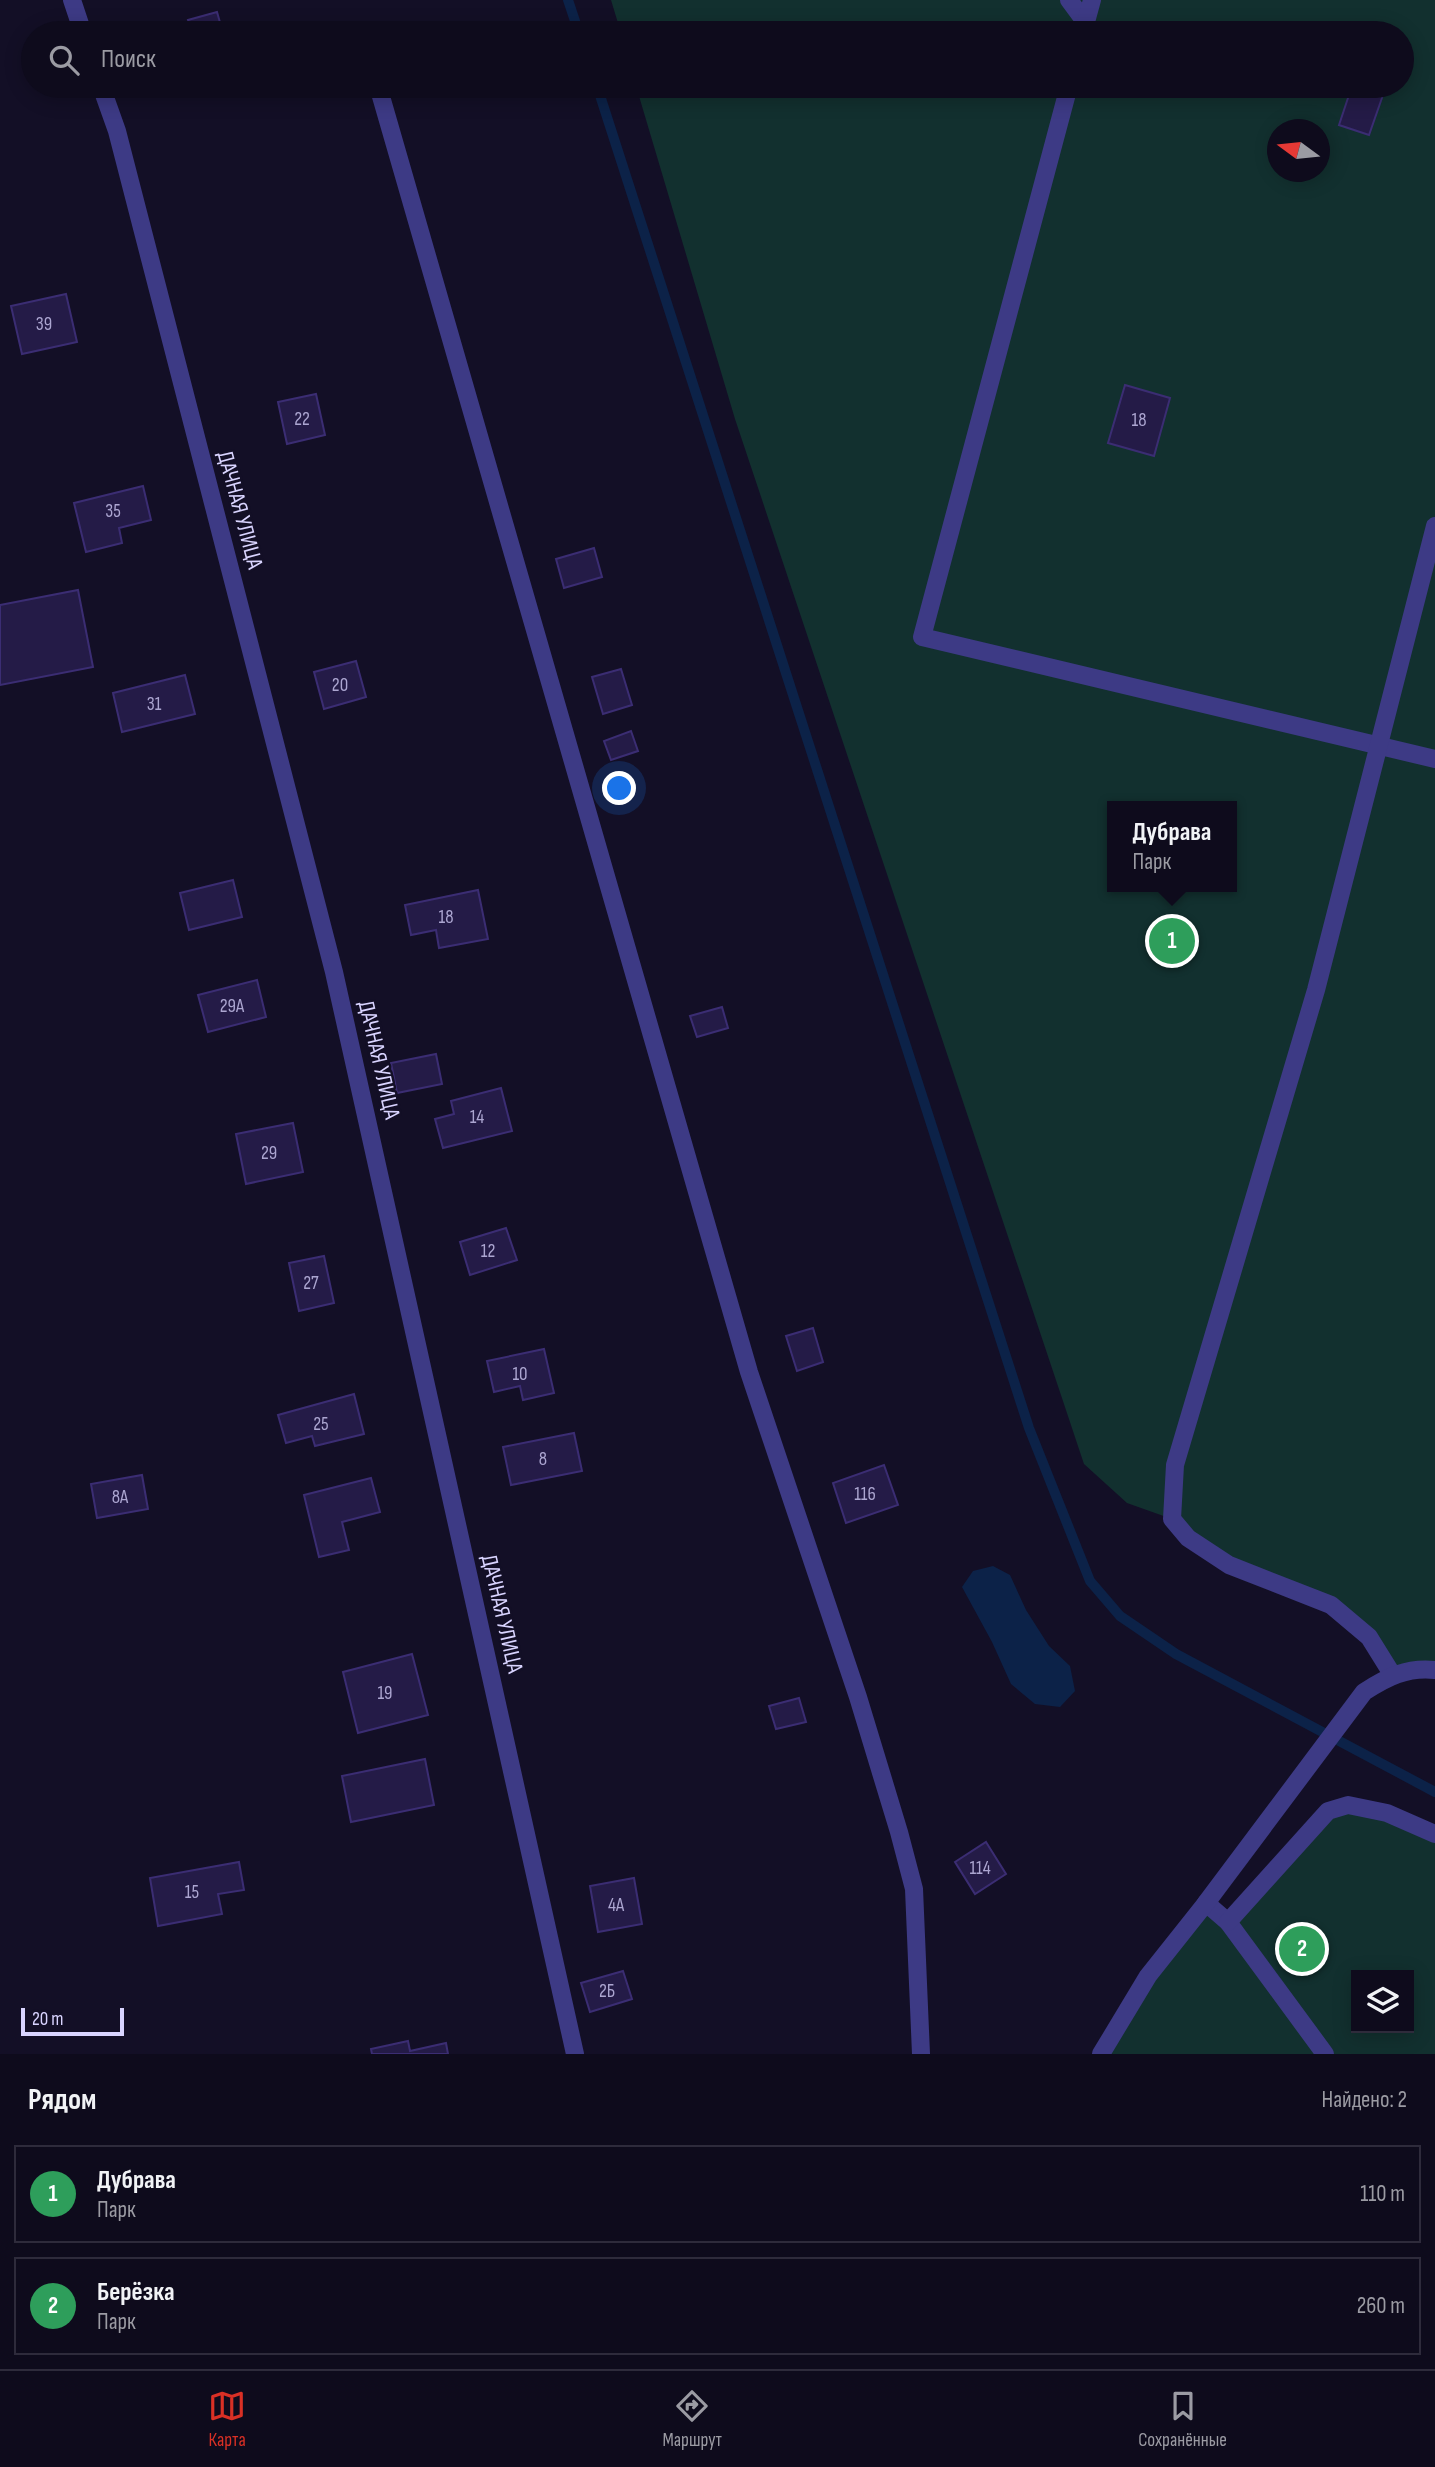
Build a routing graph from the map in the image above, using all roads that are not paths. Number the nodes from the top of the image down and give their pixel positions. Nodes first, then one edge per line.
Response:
1 (72, 0) edge
2 (1069, 0) edge
3 (1092, 0) edge
4 (79, 21) edge
5 (1080, 21) edge
6 (1086, 21) edge
7 (105, 98) edge
8 (381, 98) edge
9 (1066, 98) edge
10 (1435, 526) edge
11 (1379, 744) junction
12 (1435, 759) edge
13 (1435, 1670) edge
14 (1392, 1674) junction
15 (1435, 1834) edge
16 (1206, 1903) junction
17 (1228, 1922) junction
18 (575, 2054) edge
19 (921, 2054) edge
20 (1101, 2054) edge
21 (1325, 2054) edge

1 - 4 street
2 - 5 street
3 - 6 street
7 - 18 street, ДАЧНАЯ УЛИЦА
8 - 19 street
9 - 11 street
10 - 11 street
11 - 12 street
11 - 14 street
13 - 14 street
14 - 16 street
15 - 17 street
16 - 17 street
16 - 20 street
17 - 21 street

